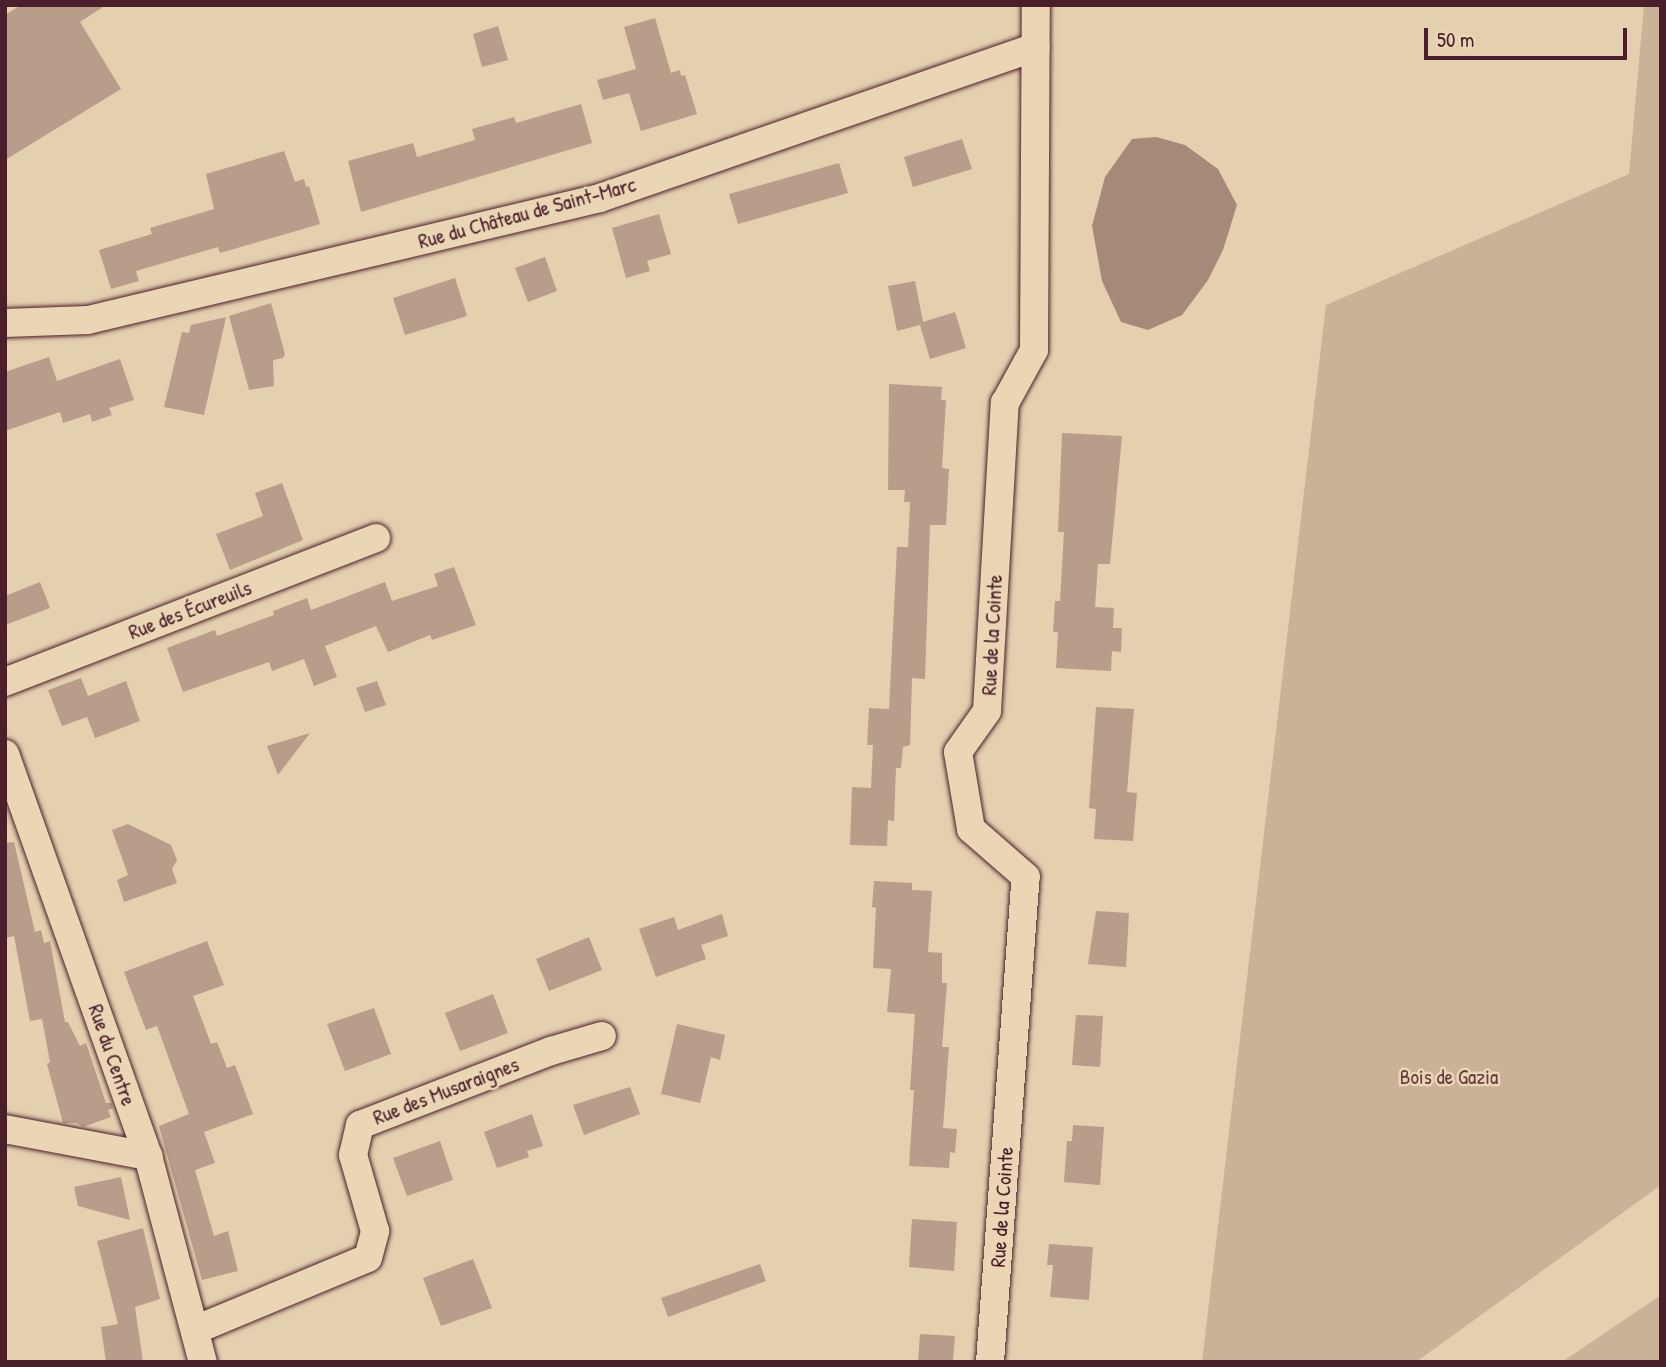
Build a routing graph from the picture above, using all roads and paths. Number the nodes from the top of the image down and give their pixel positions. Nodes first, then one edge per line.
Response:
1 (1036, 5) edge
2 (1036, 47) junction
3 (5, 323) edge
4 (376, 538) dead end
5 (5, 682) edge
6 (5, 754) edge
7 (602, 1036) dead end
8 (5, 1129) edge
9 (148, 1156) junction
10 (195, 1330) junction
11 (203, 1362) edge
12 (990, 1362) edge

1 - 2 street
2 - 3 street, Rue du Château de Saint-Marc
2 - 12 street, Rue de la Cointe
4 - 5 street, Rue des Écureuils
6 - 9 street, Rue du Centre
7 - 10 street, Rue des Musaraignes
8 - 9 street
9 - 10 street, Rue du Centre
10 - 11 street, Rue du Centre

